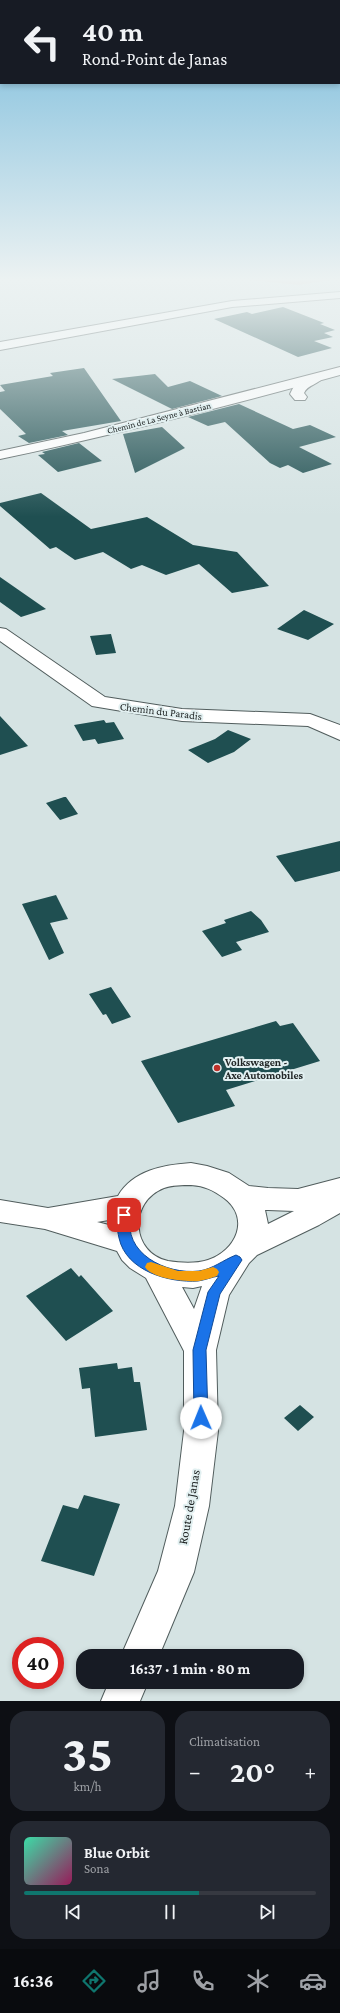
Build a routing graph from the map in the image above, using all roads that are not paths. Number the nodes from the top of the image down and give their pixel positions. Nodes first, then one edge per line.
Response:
1 (340, 371) edge
2 (318, 377) junction
3 (275, 389) junction
4 (0, 455) edge
5 (0, 633) edge
6 (340, 734) edge
7 (340, 1189) edge
8 (242, 1196) junction
9 (340, 1199) edge
10 (127, 1206) junction
11 (0, 1211) edge
12 (45, 1218) junction
13 (126, 1242) junction
14 (242, 1253) junction
15 (158, 1270) junction
16 (200, 1350) junction
17 (143, 1649) edge
18 (126, 1689) edge
19 (120, 1701) edge

1 - 2 street, Chemin de La Seyne à Bastian
2 - 3 street, Chemin de La Seyne à Bastian
2 - 3 street
3 - 4 street, Chemin de La Seyne à Bastian
5 - 6 street, Chemin du Paradis
7 - 8 street
8 - 10 street
8 - 14 street
9 - 14 street
10 - 12 street
10 - 13 street
11 - 12 street
12 - 13 street
13 - 15 street
14 - 15 street
14 - 16 street, Route de Janas
15 - 16 street, Route de Janas
16 - 17 street, Route de Janas
18 - 19 street

